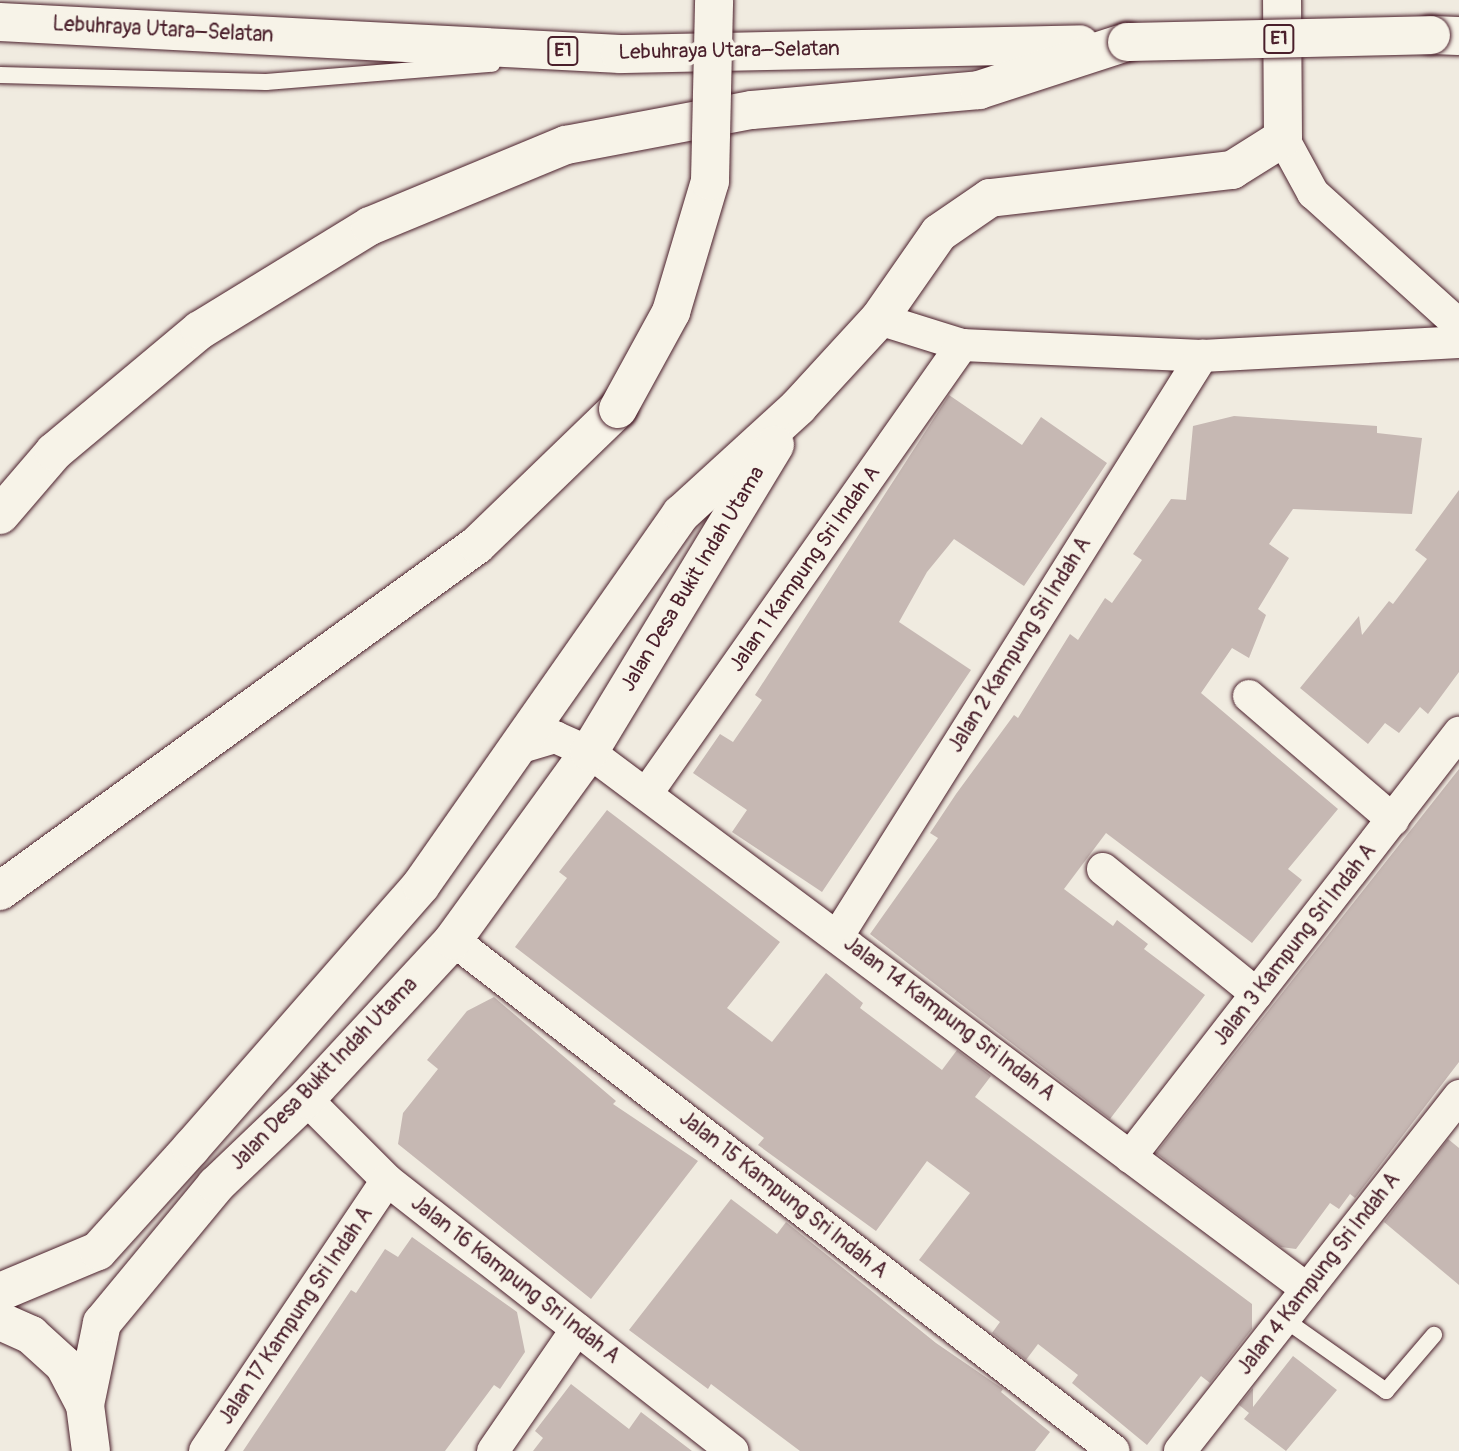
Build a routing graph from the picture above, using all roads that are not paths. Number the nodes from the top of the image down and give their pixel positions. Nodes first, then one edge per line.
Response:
1 (714, 0) edge
2 (1282, 0) edge
3 (0, 22) edge
4 (1445, 36) edge
5 (1127, 43) junction
6 (620, 54) junction
7 (0, 75) edge
8 (1283, 138) junction
9 (879, 319) junction
10 (1459, 326) edge
11 (1459, 342) edge
12 (962, 345) junction
13 (1202, 356) junction
14 (798, 407) junction
15 (0, 515) edge
16 (1249, 696) dead end
17 (1459, 733) edge
18 (515, 749) junction
19 (589, 752) junction
20 (647, 793) junction
21 (1393, 820) junction
22 (1103, 869) dead end
23 (0, 891) edge
24 (839, 934) junction
25 (453, 940) junction
26 (1257, 994) junction
27 (1459, 1096) edge
28 (306, 1099) junction
29 (1129, 1157) junction
30 (387, 1180) junction
31 (1307, 1289) junction
32 (0, 1292) edge
33 (1284, 1319) junction
34 (0, 1321) edge
35 (577, 1329) junction
36 (1434, 1335) dead end
37 (85, 1405) junction
38 (91, 1451) edge
39 (205, 1451) edge
40 (493, 1451) edge
41 (733, 1451) edge
42 (1114, 1451) edge
43 (1180, 1451) edge

1 - 23 main road, bridge
2 - 8 main road
3 - 6 main road, Lebuhraya Utara–Selatan / E1
4 - 5 main road, Lebuhraya Utara–Selatan / E1, bridge
5 - 6 main road, Lebuhraya Utara–Selatan / E1
5 - 15 main road
6 - 7 lane
8 - 9 main road, Jalan Desa Bukit Indah Utama
8 - 10 street
9 - 12 street
9 - 14 main road, Jalan Desa Bukit Indah Utama
11 - 13 street
12 - 13 street
12 - 20 street, Jalan 1 Kampung Sri Indah A
13 - 24 street, Jalan 2 Kampung Sri Indah A
14 - 18 main road, Jalan Desa Bukit Indah Utama
14 - 19 main road, Jalan Desa Bukit Indah Utama
16 - 21 street
17 - 21 street, Jalan 3 Kampung Sri Indah A
18 - 19 street
18 - 32 main road, Jalan Desa Bukit Indah Utama
19 - 20 street, Jalan 14 Kampung Sri Indah A
19 - 25 main road, Jalan Desa Bukit Indah Utama
20 - 24 street, Jalan 14 Kampung Sri Indah A
21 - 26 street, Jalan 3 Kampung Sri Indah A
22 - 26 street
24 - 29 street, Jalan 14 Kampung Sri Indah A
25 - 28 main road, Jalan Desa Bukit Indah Utama
25 - 42 street, Jalan 15 Kampung Sri Indah A
26 - 29 street, Jalan 3 Kampung Sri Indah A
27 - 31 street, Jalan 4 Kampung Sri Indah A
28 - 30 street, Jalan 16 Kampung Sri Indah A
28 - 37 main road, Jalan Desa Bukit Indah Utama
29 - 31 street, Jalan 14 Kampung Sri Indah A
30 - 35 street, Jalan 16 Kampung Sri Indah A
30 - 39 street, Jalan 17 Kampung Sri Indah A
31 - 33 street, Jalan 4 Kampung Sri Indah A
33 - 36 lane
33 - 43 street, Jalan 4 Kampung Sri Indah A
34 - 37 main road
35 - 40 street
35 - 41 street, Jalan 16 Kampung Sri Indah A
37 - 38 main road

